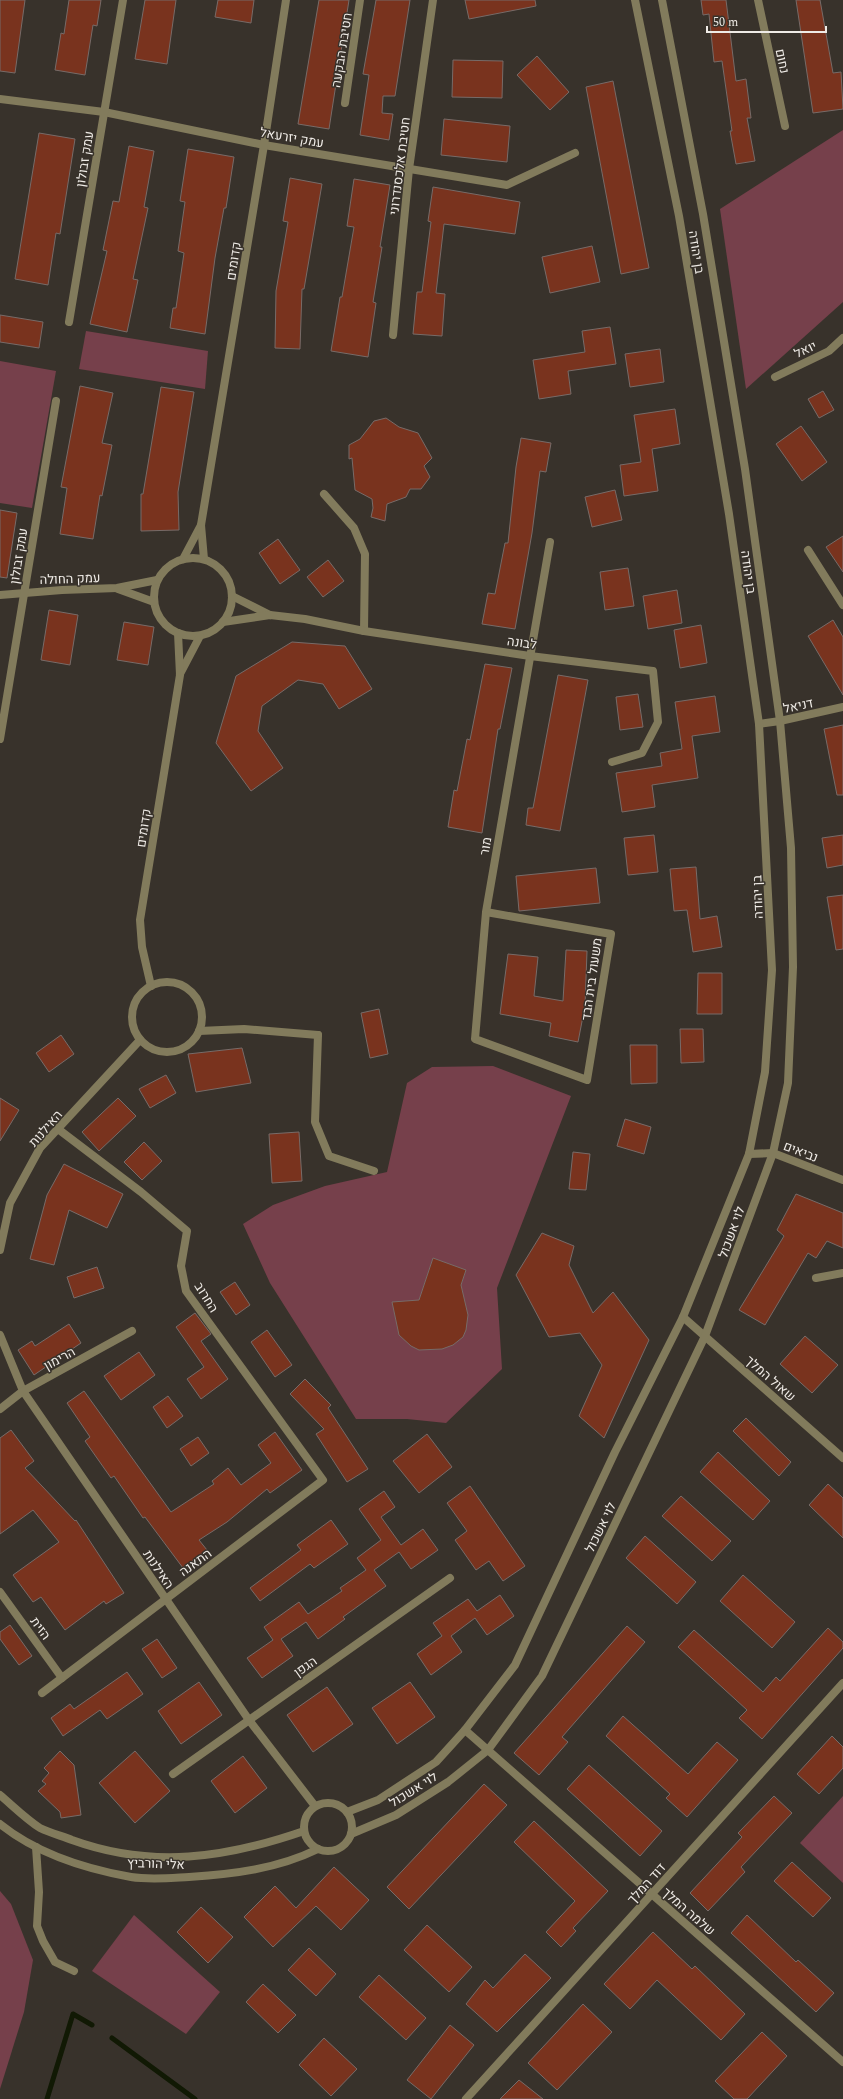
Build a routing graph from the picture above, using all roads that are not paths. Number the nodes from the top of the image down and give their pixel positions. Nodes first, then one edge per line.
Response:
1 (123, 0) edge
2 (286, 0) edge
3 (360, 0) edge
4 (433, 0) edge
5 (635, 0) edge
6 (662, 0) edge
7 (758, 0) edge
8 (0, 99) edge
9 (345, 103) dead end
10 (104, 112) junction
11 (785, 126) dead end
12 (264, 145) junction
13 (575, 153) dead end
14 (409, 169) junction
15 (69, 322) dead end
16 (393, 335) dead end
17 (843, 338) edge
18 (775, 377) dead end
19 (56, 401) dead end
20 (324, 494) dead end
21 (201, 525) junction
22 (550, 542) dead end
23 (808, 550) dead end
24 (183, 559) junction
25 (204, 559) junction
26 (157, 580) junction
27 (117, 588) junction
28 (24, 592) junction
29 (0, 595) edge
30 (232, 596) junction
31 (154, 602) junction
32 (843, 604) edge
33 (270, 615) junction
34 (223, 622) junction
35 (364, 631) junction
36 (178, 633) junction
37 (200, 636) junction
38 (530, 656) junction
39 (180, 675) junction
40 (843, 707) edge
41 (780, 721) junction
42 (759, 724) junction
43 (0, 739) edge
44 (612, 762) dead end
45 (486, 912) junction
46 (151, 986) junction
47 (199, 1032) junction
48 (140, 1040) junction
49 (587, 1080) joint
50 (58, 1129) junction
51 (772, 1153) junction
52 (749, 1154) junction
53 (374, 1171) dead end
54 (843, 1180) edge
55 (0, 1250) edge
56 (843, 1273) edge
57 (816, 1278) dead end
58 (682, 1317) junction
59 (132, 1331) dead end
60 (0, 1335) edge
61 (705, 1336) junction
62 (23, 1391) junction
63 (0, 1409) edge
64 (843, 1458) edge
65 (323, 1480) joint
66 (450, 1578) dead end
67 (0, 1592) edge
68 (165, 1599) junction
69 (62, 1678) junction
70 (843, 1683) edge
71 (42, 1693) dead end
72 (249, 1720) junction
73 (465, 1730) junction
74 (488, 1750) junction
75 (173, 1774) dead end
76 (0, 1795) edge
77 (315, 1806) junction
78 (347, 1812) junction
79 (0, 1824) edge
80 (304, 1831) junction
81 (351, 1834) junction
82 (36, 1847) junction
83 (318, 1849) junction
84 (652, 1894) junction
85 (74, 1971) dead end
86 (843, 2062) edge
87 (466, 2099) edge

1 - 10 street, עמק זבולון
2 - 12 street, קדומים
3 - 9 street, חטיבת הבקעה
4 - 14 street, חטיבת אלכסנדרוני
5 - 42 street, בן יהודה
6 - 41 street, בן יהודה
7 - 11 street, נחום
8 - 10 street, עמק יזרעאל
10 - 12 street, עמק יזרעאל
10 - 15 street, עמק זבולון
12 - 14 street, עמק יזרעאל
12 - 21 street, קדומים
13 - 14 street, עמק יזרעאל
14 - 16 street, חטיבת אלכסנדרוני
17 - 18 street, יואל
19 - 28 street, עמק זבולון
20 - 35 street
21 - 24 street, קדומים
21 - 25 street, קדומים
22 - 38 street, מור
23 - 32 street
24 - 25 street
24 - 26 street
25 - 30 street
26 - 27 street, עמק החולה
26 - 31 street
27 - 28 street, עמק החולה
27 - 31 street, עמק החולה
28 - 29 street, עמק החולה
28 - 43 street, עמק זבולון
30 - 33 street, לבונה
30 - 34 street
31 - 36 street
33 - 34 street, לבונה
33 - 35 street, לבונה
34 - 37 street
35 - 38 street, לבונה
36 - 37 street
36 - 39 street, קדומים
37 - 39 street, קדומים
38 - 44 street, לבונה
38 - 45 street, מור
39 - 46 street, קדומים
40 - 41 street, דניאל
41 - 42 street, דניאל
41 - 51 street, בן יהודה
42 - 52 street, בן יהודה
45 - 49 street, מור
45 - 49 street, משעול בית הבד
46 - 47 street
46 - 48 street
47 - 48 street
47 - 53 street
48 - 50 street, האילנות
50 - 55 street, האילנות
50 - 65 street, החרוב
51 - 52 street, נביאים
51 - 54 street, נביאים
51 - 61 street, לוי אשכול
52 - 58 street, לוי אשכול
56 - 57 street
58 - 61 street, שאול המלך
58 - 73 street, לוי אשכול
59 - 62 street, הרימון
60 - 62 street, האילנות
61 - 64 street, שאול המלך
61 - 74 street, לוי אשכול
62 - 63 street, הרימון
62 - 68 street, האילנות
65 - 68 street, התאנה
66 - 72 street, הגפן
67 - 69 street, הזית
68 - 69 street, התאנה
68 - 72 street, האילנות
69 - 71 street, התאנה
70 - 84 street, דוד המלך
72 - 75 street, הגפן
72 - 77 street, האילנות
73 - 74 street, שלמה המלך
73 - 78 street, לוי אשכול
74 - 81 street, לוי אשכול
74 - 84 street, שלמה המלך
76 - 80 street, אלי הורביץ
77 - 78 street
77 - 80 street
78 - 81 street
79 - 82 street, אלי הורביץ
80 - 83 street
81 - 83 street
82 - 83 street, אלי הורביץ
82 - 85 street
84 - 86 street, שלמה המלך
84 - 87 street, דוד המלך

